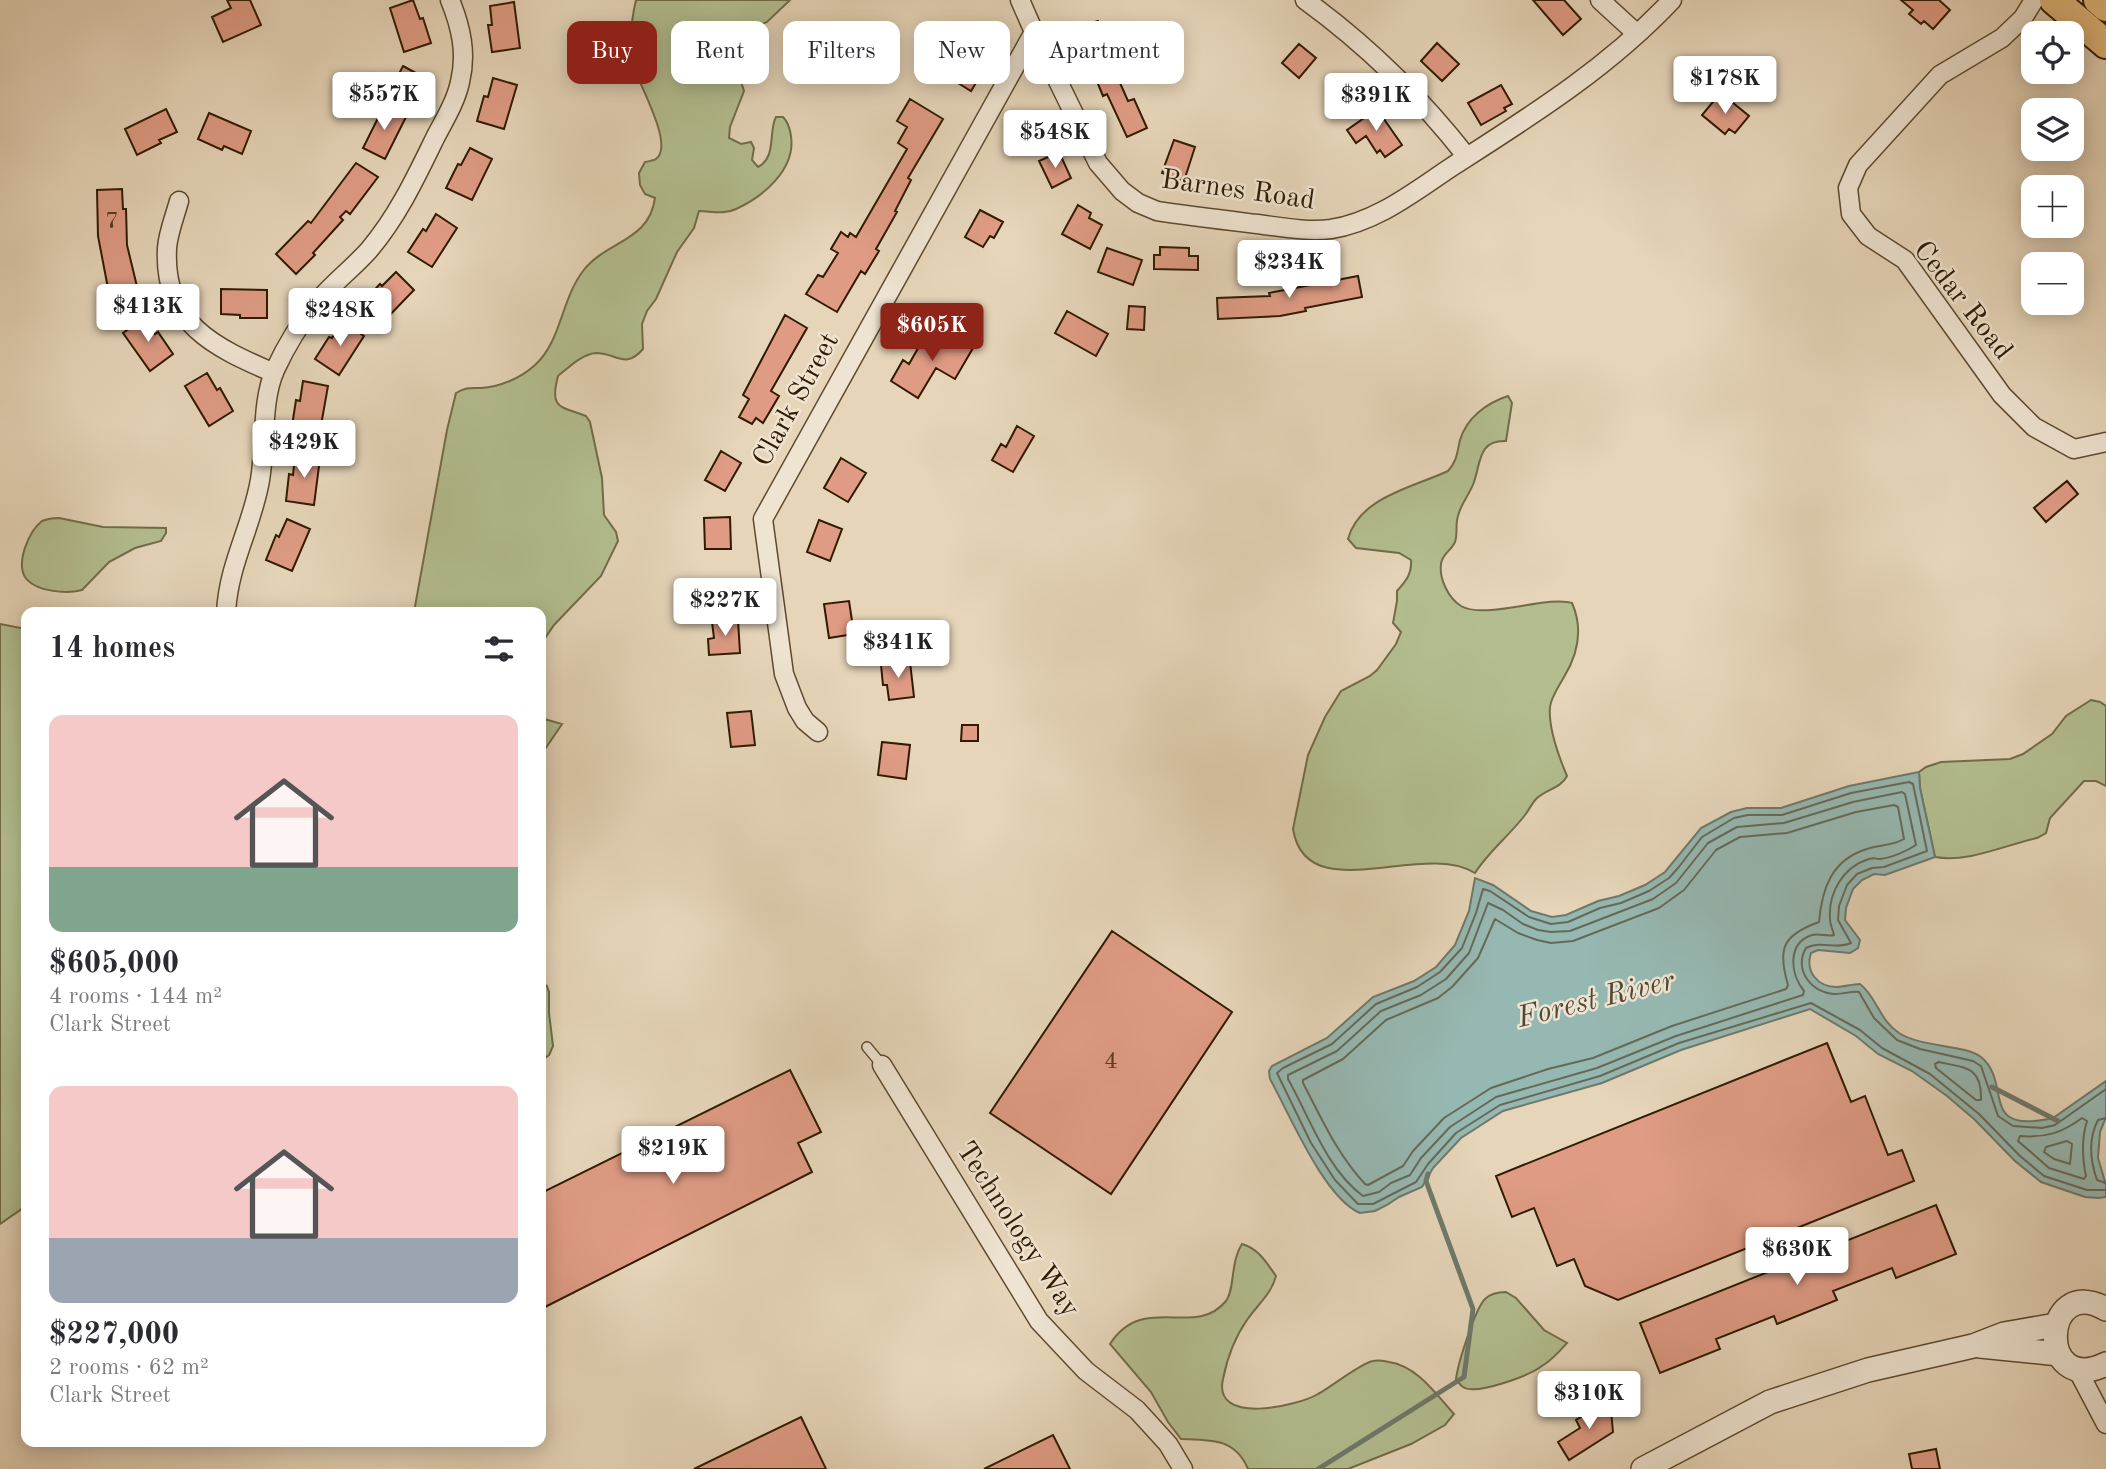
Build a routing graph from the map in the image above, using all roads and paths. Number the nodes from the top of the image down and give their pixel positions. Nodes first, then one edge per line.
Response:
1 (450, 0) edge
2 (1020, 0) edge
3 (1305, 0) edge
4 (1601, 0) edge
5 (1672, 0) edge
6 (2034, 0) edge
7 (2054, 0) edge
8 (2098, 0) edge
9 (2106, 7) edge
10 (1029, 21) edge
11 (1637, 34) junction
12 (2106, 44) edge
13 (1024, 50) edge
14 (1059, 84) edge
15 (1467, 157) junction
16 (179, 201) dead end
17 (274, 373) junction
18 (2106, 442) edge
19 (226, 607) edge
20 (818, 732) dead end
21 (867, 1047) dead end
22 (882, 1065) joint
23 (2106, 1309) edge
24 (2056, 1325) junction
25 (1973, 1346) junction
26 (2067, 1361) junction
27 (2106, 1364) edge
28 (2106, 1423) edge
29 (1183, 1469) edge
30 (1643, 1469) edge

1 - 17 street
2 - 10 street
3 - 15 street
4 - 11 street
5 - 11 street, Barnes Road
6 - 18 street, Cedar Road
7 - 12 main road
8 - 9 main road
11 - 15 street, Barnes Road
13 - 20 street, Clark Street
14 - 15 street, Barnes Road
16 - 17 street
17 - 19 street
21 - 22 lane
22 - 29 street, Technology Way
23 - 24 street
24 - 25 street
24 - 26 street
25 - 26 street
25 - 30 street
26 - 27 street
26 - 28 street

